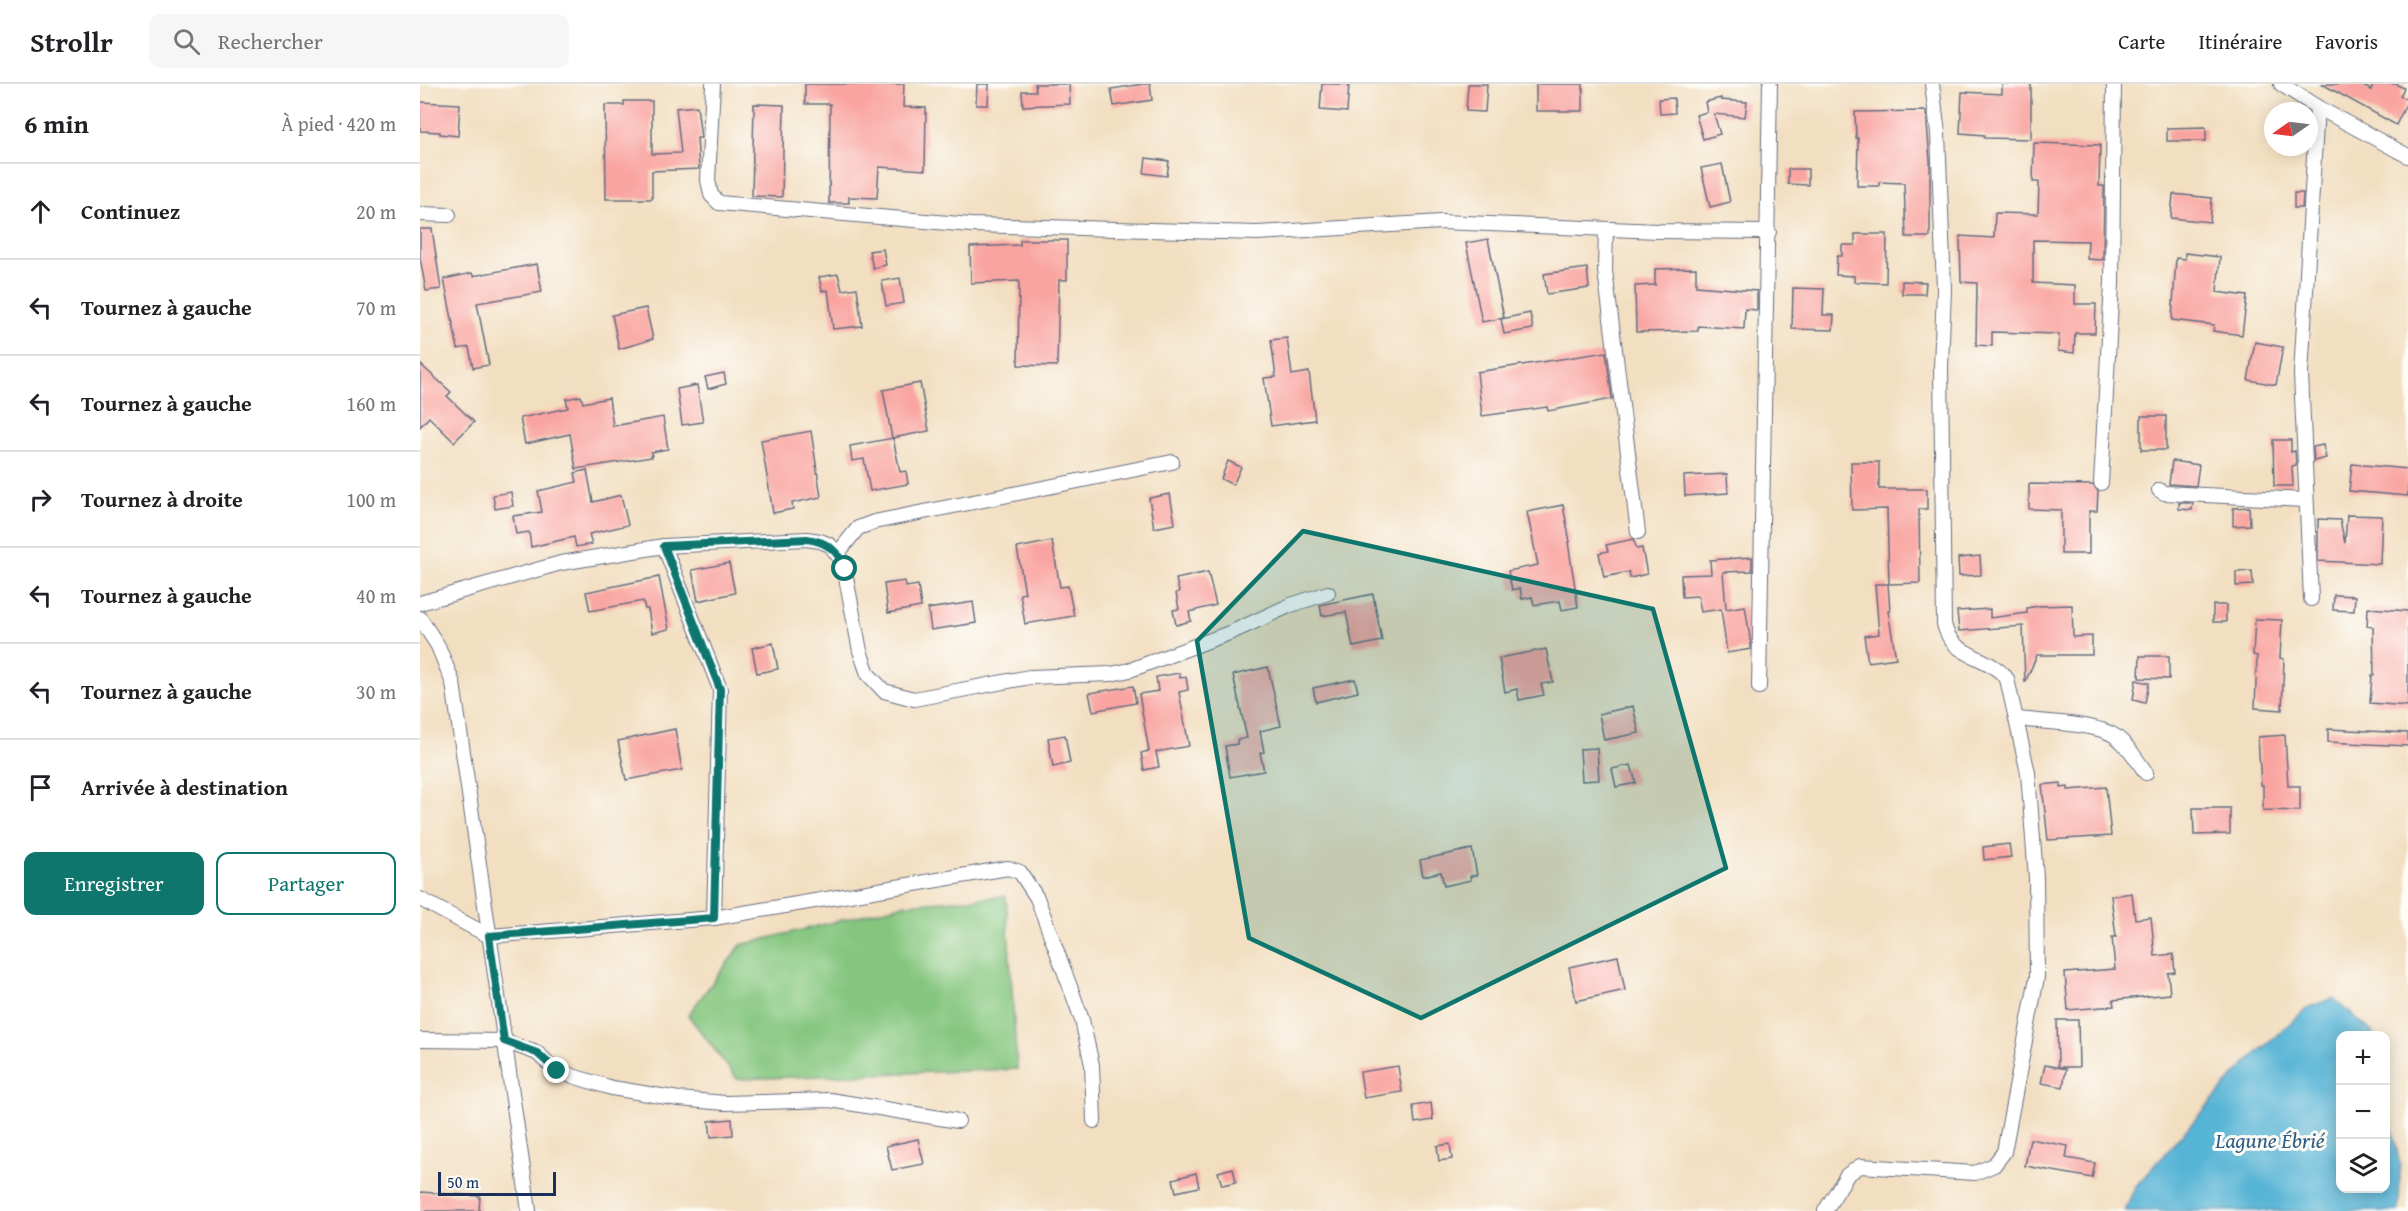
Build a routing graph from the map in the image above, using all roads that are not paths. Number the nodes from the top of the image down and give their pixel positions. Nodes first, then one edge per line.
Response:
1 (712, 84) edge
2 (1770, 84) edge
3 (1932, 84) edge
4 (2114, 84) edge
5 (2281, 84) edge
6 (2309, 102) edge
7 (2318, 108) edge
8 (2314, 156) edge
9 (2408, 156) edge
10 (420, 214) edge
11 (449, 215) dead end
12 (1606, 229) junction
13 (1769, 232) junction
14 (1172, 462) dead end
15 (2101, 483) dead end
16 (2159, 490) dead end
17 (2306, 500) junction
18 (1638, 532) dead end
19 (664, 546) junction
20 (838, 554) junction
21 (1328, 593) dead end
22 (2311, 599) dead end
23 (420, 603) edge
24 (420, 618) edge
25 (1759, 687) dead end
26 (2017, 719) junction
27 (2146, 772) dead end
28 (420, 898) edge
29 (714, 918) junction
30 (489, 936) junction
31 (420, 1040) edge
32 (504, 1041) junction
33 (958, 1121) dead end
34 (1094, 1121) dead end
35 (529, 1211) edge
36 (1825, 1211) edge

1 - 12 street
2 - 13 street
3 - 26 street
4 - 15 street
5 - 6 street
7 - 9 street
8 - 17 street
10 - 11 street
12 - 13 street
12 - 18 street
13 - 25 street
14 - 20 street
16 - 17 street
17 - 22 street
19 - 20 street
19 - 23 street
19 - 29 street
20 - 21 street
24 - 30 street
26 - 27 street
26 - 36 street
28 - 30 street
29 - 30 street
29 - 34 street
30 - 32 street
31 - 32 street
32 - 33 street
32 - 35 street

